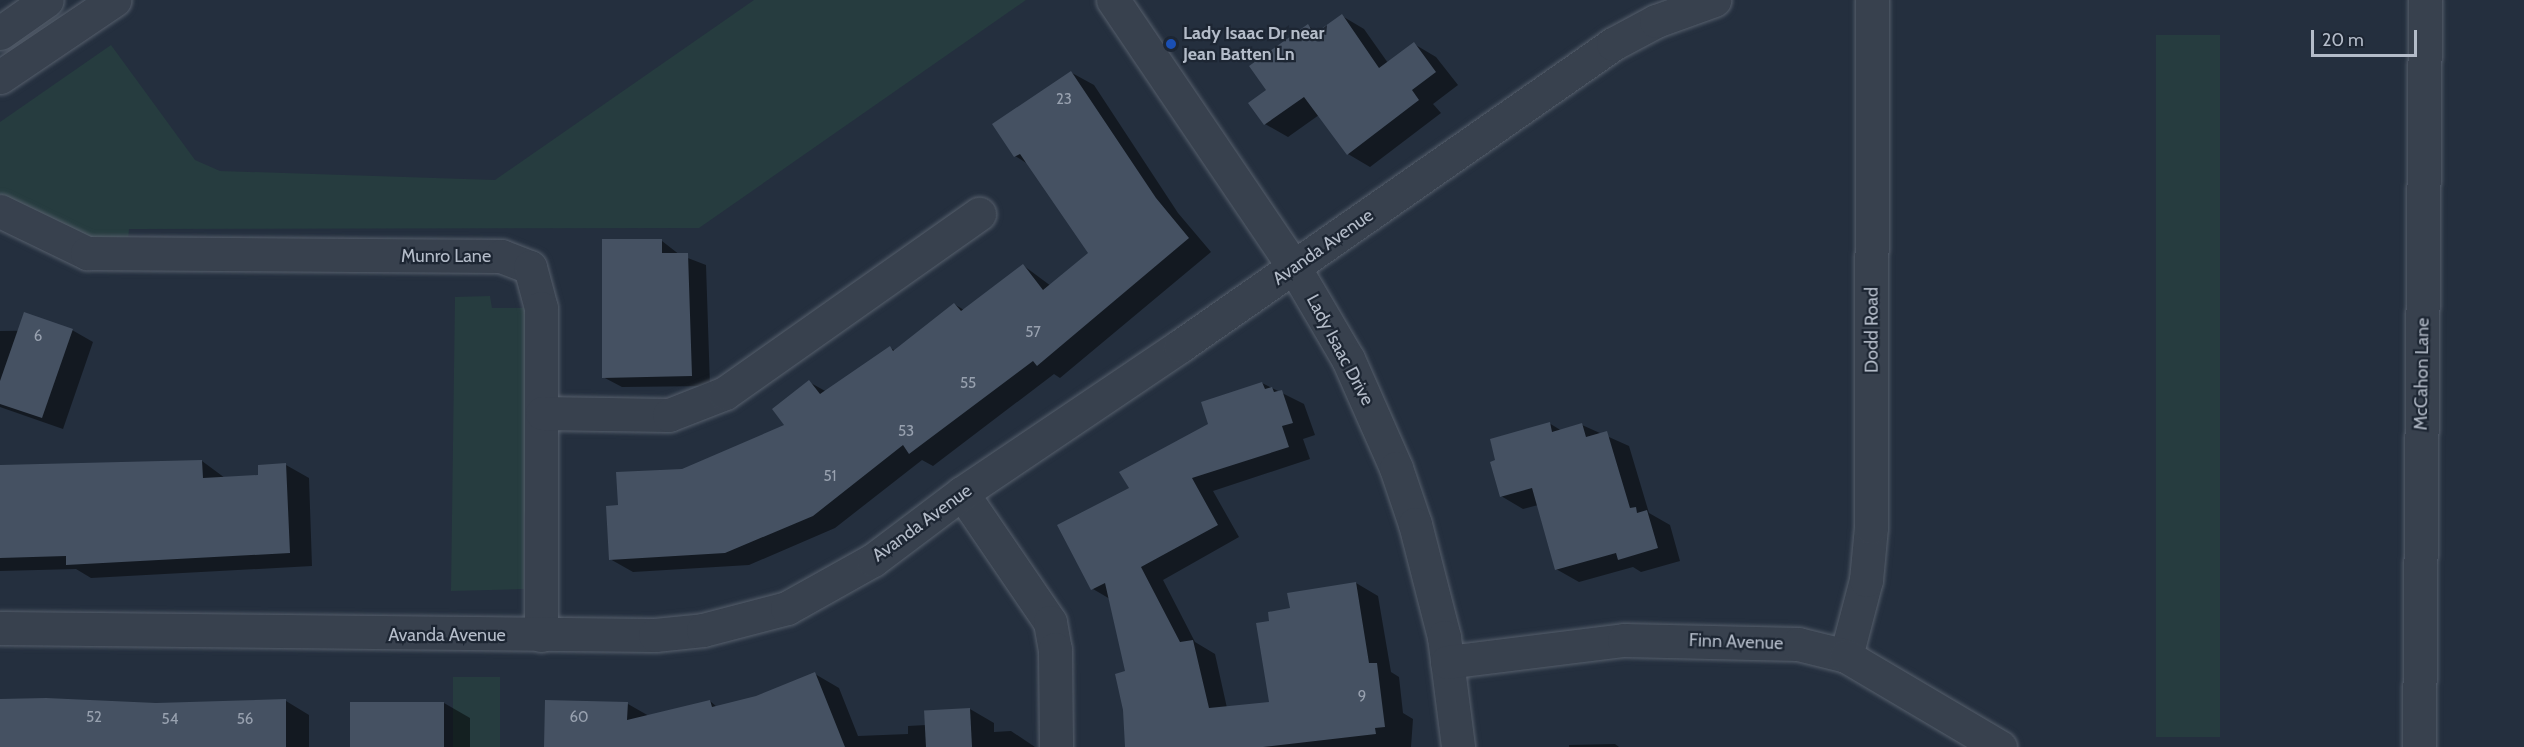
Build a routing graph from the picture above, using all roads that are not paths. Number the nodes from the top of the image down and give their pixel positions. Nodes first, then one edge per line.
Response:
1 (47, 0) edge
2 (114, 0) edge
3 (1113, 0) edge
4 (1714, 0) edge
5 (1872, 0) edge
6 (2425, 0) edge
7 (0, 33) edge
8 (0, 76) edge
9 (0, 211) edge
10 (980, 214) dead end
11 (1294, 267) junction
12 (542, 413) junction
13 (962, 493) junction
14 (0, 628) edge
15 (542, 635) junction
16 (1846, 656) junction
17 (1448, 662) junction
18 (1056, 747) edge
19 (1458, 747) edge
20 (2000, 747) edge
21 (2419, 747) edge

1 - 7 street
2 - 8 street
3 - 11 street, Lady Isaac Drive
4 - 11 street, Avanda Avenue
5 - 16 street, Dodd Road
6 - 21 street, McCahon Lane
9 - 12 street, Munro Lane
10 - 12 street
11 - 13 street, Avanda Avenue
11 - 17 street, Lady Isaac Drive
12 - 15 street, Munro Lane
13 - 15 street, Avanda Avenue
13 - 18 street
14 - 15 street, Avanda Avenue
16 - 17 street, Finn Avenue
16 - 20 street, Finn Avenue
17 - 19 street, Lady Isaac Drive

